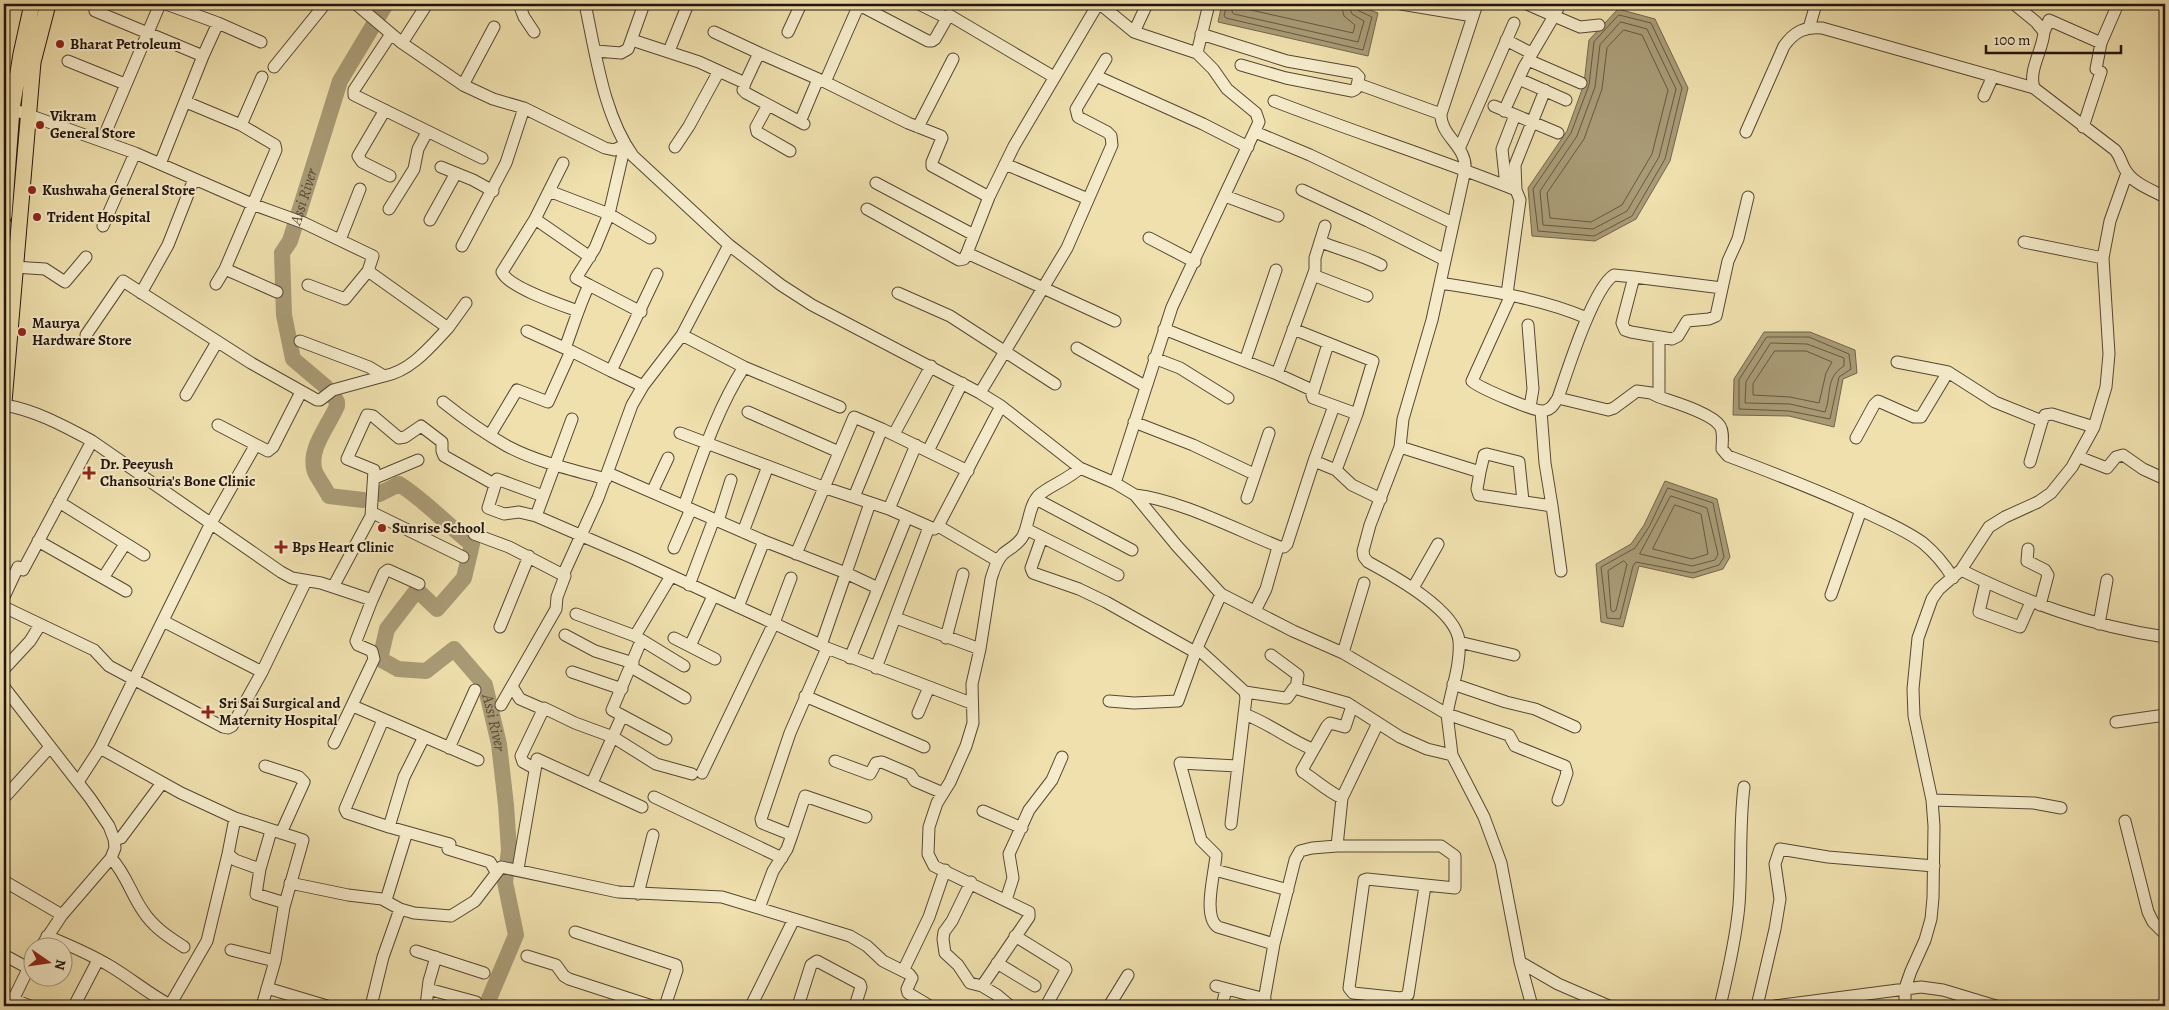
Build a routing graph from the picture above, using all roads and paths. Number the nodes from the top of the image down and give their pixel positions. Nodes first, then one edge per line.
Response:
1 (32, 4) edge
2 (48, 4) edge
3 (160, 4) edge
4 (166, 4) edge
5 (325, 4) edge
6 (427, 4) edge
7 (519, 4) edge
8 (585, 4) edge
9 (644, 4) edge
10 (688, 4) edge
11 (801, 4) edge
12 (919, 4) edge
13 (955, 4) edge
14 (1099, 4) edge
15 (1147, 4) edge
16 (1210, 4) edge
17 (1401, 4) edge
18 (1477, 4) edge
19 (1527, 4) edge
20 (1560, 4) edge
21 (1816, 4) edge
22 (2014, 4) edge
23 (2118, 4) edge
24 (855, 6) edge
25 (363, 8) edge
26 (95, 10) dead end
27 (948, 16) junction
28 (1473, 16) junction
29 (1554, 16) junction
30 (218, 23) junction
31 (1514, 23) dead end
32 (1599, 25) dead end
33 (494, 27) dead end
34 (1809, 28) junction
35 (387, 31) junction
36 (147, 32) junction
37 (534, 32) dead end
38 (714, 32) dead end
39 (788, 32) dead end
40 (1134, 32) junction
41 (2044, 32) junction
42 (1201, 34) junction
43 (632, 40) junction
44 (1506, 40) junction
45 (261, 42) dead end
46 (402, 43) junction
47 (2101, 43) junction
48 (596, 51) junction
49 (669, 51) junction
50 (759, 53) junction
51 (1197, 53) junction
52 (203, 56) junction
53 (1530, 56) junction
54 (953, 59) dead end
55 (1106, 60) dead end
56 (68, 61) dead end
57 (1241, 65) dead end
58 (274, 67) dead end
59 (719, 70) junction
60 (1096, 76) junction
61 (1993, 76) junction
62 (1054, 77) junction
63 (262, 78) dead end
64 (1519, 79) junction
65 (822, 81) junction
66 (745, 83) junction
67 (1581, 83) dead end
68 (125, 84) junction
69 (1358, 84) junction
70 (463, 85) junction
71 (2034, 88) junction
72 (1544, 90) junction
73 (1984, 96) dead end
74 (1566, 100) dead end
75 (1274, 101) dead end
76 (186, 102) junction
77 (768, 105) junction
78 (524, 108) junction
79 (12, 109) junction
80 (385, 110) junction
81 (1504, 111) junction
82 (1441, 114) junction
83 (29, 116) junction
84 (1532, 122) junction
85 (241, 125) junction
86 (918, 127) junction
87 (2083, 127) junction
88 (426, 132) junction
89 (1255, 132) junction
90 (1746, 132) dead end
91 (1558, 133) dead end
92 (102, 141) junction
93 (625, 145) junction
94 (1248, 146) junction
95 (675, 147) dead end
96 (1459, 150) junction
97 (790, 151) dead end
98 (135, 154) junction
99 (482, 158) dead end
100 (563, 163) dead end
101 (160, 164) junction
102 (1005, 164) junction
103 (441, 167) dead end
104 (1465, 170) junction
105 (456, 173) junction
106 (2127, 173) junction
107 (390, 176) dead end
108 (194, 179) junction
109 (876, 183) dead end
110 (1511, 188) junction
111 (360, 189) dead end
112 (1302, 190) dead end
113 (493, 191) junction
114 (549, 191) junction
115 (1225, 196) junction
116 (989, 197) junction
117 (1748, 197) dead end
118 (2165, 197) edge
119 (1088, 199) junction
120 (252, 204) junction
121 (389, 209) dead end
122 (867, 209) dead end
123 (609, 214) junction
124 (4, 216) edge
125 (1278, 216) dead end
126 (535, 219) junction
127 (430, 220) dead end
128 (1453, 223) junction
129 (104, 226) dead end
130 (1325, 226) dead end
131 (974, 235) junction
132 (650, 238) dead end
133 (1149, 238) dead end
134 (340, 240) junction
135 (1321, 242) junction
136 (2024, 242) dead end
137 (729, 245) junction
138 (462, 246) dead end
139 (967, 254) junction
140 (86, 257) dead end
141 (590, 257) junction
142 (2103, 258) junction
143 (1444, 260) junction
144 (1195, 262) junction
145 (1381, 264) dead end
146 (14, 266) junction
147 (224, 269) junction
148 (1276, 270) dead end
149 (368, 271) junction
150 (657, 274) dead end
151 (1313, 275) junction
152 (1634, 277) junction
153 (1440, 283) junction
154 (216, 284) dead end
155 (308, 285) dead end
156 (589, 285) junction
157 (1722, 288) junction
158 (1042, 289) junction
159 (277, 292) dead end
160 (141, 293) junction
161 (898, 293) dead end
162 (1509, 294) junction
163 (1367, 296) dead end
164 (466, 303) dead end
165 (578, 311) junction
166 (641, 312) junction
167 (1587, 318) junction
168 (1114, 320) dead end
169 (1528, 324) dead end
170 (448, 328) junction
171 (1293, 329) junction
172 (1164, 330) junction
173 (527, 331) dead end
174 (86, 335) dead end
175 (682, 335) junction
176 (1658, 337) junction
177 (300, 341) dead end
178 (217, 342) junction
179 (1328, 344) junction
180 (1077, 348) dead end
181 (568, 350) junction
182 (1004, 353) junction
183 (1154, 358) junction
184 (1245, 361) junction
185 (1897, 362) dead end
186 (931, 366) junction
187 (744, 367) junction
188 (612, 371) junction
189 (1948, 372) junction
190 (1277, 374) junction
191 (384, 376) junction
192 (962, 383) junction
193 (1055, 384) dead end
194 (643, 386) junction
195 (1146, 386) junction
196 (1312, 390) junction
197 (301, 392) junction
198 (980, 392) junction
199 (186, 395) dead end
200 (1659, 397) junction
201 (1228, 398) dead end
202 (1558, 398) junction
203 (443, 402) dead end
204 (4, 404) edge
205 (1002, 406) junction
206 (1334, 406) junction
207 (840, 407) dead end
208 (1535, 409) junction
209 (748, 412) dead end
210 (1357, 414) junction
211 (572, 419) dead end
212 (1134, 422) junction
213 (2042, 422) junction
214 (218, 425) dead end
215 (2094, 427) junction
216 (882, 429) junction
217 (680, 432) dead end
218 (1270, 433) dead end
219 (894, 434) junction
220 (490, 435) junction
221 (1856, 438) dead end
222 (92, 441) junction
223 (708, 443) junction
224 (916, 445) junction
225 (255, 446) junction
226 (1400, 447) junction
227 (928, 451) junction
228 (839, 452) junction
229 (668, 458) dead end
230 (2078, 458) junction
231 (418, 460) dead end
232 (1314, 461) junction
233 (2030, 462) dead end
234 (554, 465) junction
235 (768, 466) junction
236 (1080, 468) junction
237 (1336, 470) junction
238 (968, 471) junction
239 (1480, 472) junction
240 (1254, 474) junction
241 (607, 476) junction
242 (375, 478) junction
243 (2165, 479) edge
244 (731, 480) dead end
245 (1115, 483) junction
246 (494, 484) junction
247 (823, 487) junction
248 (652, 492) junction
249 (1135, 495) junction
250 (543, 496) junction
251 (854, 497) junction
252 (1247, 498) dead end
253 (1036, 499) junction
254 (1381, 499) junction
255 (1523, 501) junction
256 (59, 502) junction
257 (870, 503) junction
258 (1552, 506) junction
259 (687, 508) junction
260 (889, 509) junction
261 (1861, 510) junction
262 (371, 516) junction
263 (536, 516) junction
264 (907, 517) junction
265 (716, 520) junction
266 (212, 523) junction
267 (933, 526) junction
268 (1026, 529) junction
269 (743, 532) junction
270 (474, 534) dead end
271 (581, 534) junction
272 (1042, 537) junction
273 (38, 541) junction
274 (764, 541) junction
275 (125, 544) junction
276 (1438, 544) dead end
277 (1280, 547) junction
278 (674, 548) dead end
279 (2028, 549) dead end
280 (1132, 550) dead end
281 (796, 554) junction
282 (144, 555) dead end
283 (530, 556) junction
284 (463, 557) dead end
285 (998, 560) junction
286 (1561, 571) dead end
287 (846, 573) junction
288 (564, 574) junction
289 (963, 574) dead end
290 (1957, 574) junction
291 (1118, 575) dead end
292 (671, 576) junction
293 (103, 578) junction
294 (791, 578) dead end
295 (2107, 580) dead end
296 (306, 581) junction
297 (1986, 582) junction
298 (1364, 583) dead end
299 (419, 584) dead end
300 (688, 585) junction
301 (334, 587) junction
302 (878, 588) junction
303 (1413, 588) junction
304 (126, 591) dead end
305 (1221, 594) junction
306 (1831, 595) dead end
307 (713, 596) junction
308 (4, 597) edge
309 (372, 600) junction
310 (2036, 604) junction
311 (4, 607) edge
312 (738, 607) junction
313 (1255, 612) junction
314 (576, 614) dead end
315 (896, 618) junction
316 (163, 621) junction
317 (774, 623) junction
318 (2099, 624) junction
319 (40, 625) junction
320 (500, 627) dead end
321 (565, 635) dead end
322 (2165, 637) edge
323 (638, 638) junction
324 (674, 638) dead end
325 (946, 638) junction
326 (1459, 642) junction
327 (690, 646) junction
328 (824, 647) junction
329 (980, 649) junction
330 (1196, 650) junction
331 (1344, 653) junction
332 (1271, 655) dead end
333 (1514, 656) dead end
334 (850, 658) junction
335 (715, 659) dead end
336 (632, 665) junction
337 (684, 666) dead end
338 (876, 668) junction
339 (4, 669) edge
340 (262, 672) junction
341 (572, 672) dead end
342 (134, 680) junction
343 (1453, 684) junction
344 (929, 687) junction
345 (512, 688) junction
346 (622, 689) junction
347 (1296, 689) junction
348 (475, 690) dead end
349 (5, 692) edge
350 (1245, 692) junction
351 (805, 696) junction
352 (685, 698) dead end
353 (1109, 701) dead end
354 (972, 702) junction
355 (502, 705) dead end
356 (353, 706) junction
357 (1352, 706) junction
358 (543, 709) junction
359 (918, 713) dead end
360 (1244, 714) junction
361 (1447, 714) junction
362 (2165, 714) edge
363 (622, 716) junction
364 (383, 720) junction
365 (2116, 722) dead end
366 (1378, 723) junction
367 (1575, 727) dead end
368 (613, 737) junction
369 (424, 738) junction
370 (666, 739) dead end
371 (334, 742) dead end
372 (50, 747) junction
373 (100, 748) junction
374 (449, 748) junction
375 (924, 748) dead end
376 (1312, 749) junction
377 (1452, 755) junction
378 (1062, 757) dead end
379 (478, 760) dead end
380 (835, 762) dead end
381 (265, 766) dead end
382 (1237, 766) junction
383 (534, 768) junction
384 (78, 782) junction
385 (162, 782) junction
386 (592, 783) junction
387 (1744, 787) dead end
388 (943, 793) junction
389 (654, 796) dead end
390 (4, 798) edge
391 (1342, 798) junction
392 (1558, 800) dead end
393 (1932, 800) junction
394 (642, 806) dead end
395 (2061, 808) dead end
396 (983, 811) dead end
397 (866, 817) dead end
398 (235, 818) junction
399 (2125, 821) dead end
400 (1231, 824) dead end
401 (389, 827) junction
402 (1022, 828) junction
403 (276, 832) junction
404 (407, 832) junction
405 (653, 835) dead end
406 (792, 835) junction
407 (114, 839) junction
408 (1337, 846) junction
409 (228, 854) junction
410 (111, 858) junction
411 (782, 858) junction
412 (1934, 866) junction
413 (260, 868) junction
414 (499, 869) junction
415 (516, 869) junction
416 (945, 870) junction
417 (1215, 870) junction
418 (4, 881) edge
419 (971, 882) junction
420 (290, 883) junction
421 (1425, 886) junction
422 (1288, 890) junction
423 (638, 894) junction
424 (386, 900) junction
425 (1006, 900) junction
426 (285, 903) junction
427 (759, 908) junction
428 (400, 909) junction
429 (62, 915) junction
430 (794, 919) junction
431 (575, 932) dead end
432 (2165, 934) edge
433 (47, 936) joint
434 (1015, 936) junction
435 (1274, 944) junction
436 (184, 948) dead end
437 (231, 950) dead end
438 (416, 951) dead end
439 (4, 955) edge
440 (527, 956) dead end
441 (436, 957) junction
442 (98, 960) junction
443 (22, 961) edge
444 (275, 961) junction
445 (1520, 962) junction
446 (997, 963) junction
447 (903, 971) junction
448 (484, 973) dead end
449 (1128, 975) dead end
450 (22, 976) edge
451 (982, 986) junction
452 (1035, 986) dead end
453 (267, 988) junction
454 (1905, 988) junction
455 (428, 989) junction
456 (8, 998) edge
457 (910, 1001) edge
458 (1377, 1001) edge
459 (1958, 1001) edge
460 (476, 1002) dead end
461 (1264, 1003) edge
462 (1802, 1005) edge
463 (30, 1006) edge
464 (74, 1006) edge
465 (171, 1006) edge
466 (262, 1006) edge
467 (327, 1006) edge
468 (371, 1006) edge
469 (426, 1006) edge
470 (652, 1006) edge
471 (665, 1006) edge
472 (751, 1006) edge
473 (798, 1006) edge
474 (854, 1006) edge
475 (930, 1006) edge
476 (1010, 1006) edge
477 (1046, 1006) edge
478 (1109, 1006) edge
479 (1222, 1006) edge
480 (1532, 1006) edge
481 (1609, 1006) edge
482 (1720, 1006) edge
483 (1757, 1006) edge
484 (1775, 1006) edge
485 (1905, 1006) edge
486 (1996, 1006) edge

1 - 79 main road
2 - 83 main road
3 - 36 street
4 - 30 street
5 - 58 street
6 - 46 street
7 - 37 street
8 - 48 street
9 - 43 street
10 - 49 street
11 - 39 street
12 - 27 street
13 - 27 street
14 - 40 street
14 - 62 street
15 - 40 street
16 - 42 street
17 - 28 street
18 - 28 street
19 - 29 street
20 - 29 street
21 - 34 street
22 - 41 street
23 - 47 street
24 - 27 street
24 - 65 street
25 - 35 street
26 - 36 street
27 - 62 street
28 - 82 street
29 - 32 street
29 - 53 street
30 - 45 street
30 - 52 street
31 - 44 street
33 - 70 street
34 - 61 street
34 - 90 street
35 - 46 street
35 - 80 street
36 - 52 street
36 - 68 street
38 - 50 street
40 - 51 street
41 - 47 street
41 - 71 street
42 - 51 street
42 - 69 street
43 - 48 street
43 - 49 street
44 - 53 street
44 - 96 street
46 - 70 street
47 - 87 street
48 - 93 street
49 - 59 street
50 - 65 street
50 - 66 street
51 - 89 street
52 - 76 street
53 - 64 street
53 - 67 street
54 - 86 street
55 - 60 street
56 - 68 street
57 - 69 street
59 - 66 street
59 - 95 street
60 - 94 street
60 - 119 street
61 - 71 street
61 - 73 street
62 - 102 street
63 - 85 street
64 - 72 street
64 - 81 street
65 - 77 street
65 - 86 street
66 - 77 street
68 - 92 street
69 - 82 street
70 - 78 street
71 - 87 street
72 - 74 street
72 - 84 street
75 - 104 street
76 - 85 street
76 - 101 street
77 - 97 street
78 - 93 street
78 - 113 street
79 - 83 street
79 - 124 main road
80 - 88 street
80 - 107 street
81 - 84 street
81 - 110 street
82 - 96 street
83 - 92 street
83 - 146 main road
84 - 91 street
84 - 110 street
85 - 120 street
86 - 116 street
87 - 106 street
88 - 99 street
88 - 121 street
89 - 94 street
89 - 128 street
92 - 98 street
93 - 123 street
93 - 137 street
94 - 115 street
96 - 104 street
98 - 101 street
98 - 129 street
100 - 114 street
101 - 108 street
102 - 116 street
102 - 119 street
103 - 105 street
104 - 110 street
104 - 128 street
105 - 113 street
105 - 127 street
106 - 118 street
106 - 142 street
108 - 120 street
108 - 160 street
109 - 131 street
110 - 162 street
111 - 134 street
112 - 143 street
113 - 138 street
114 - 123 street
114 - 126 street
115 - 125 street
115 - 144 street
116 - 131 street
117 - 157 street
119 - 158 street
120 - 134 street
120 - 147 street
122 - 139 street
123 - 132 street
123 - 141 street
126 - 141 street
126 - 165 street
128 - 143 street
130 - 135 street
131 - 139 street
133 - 144 street
134 - 149 street
135 - 145 street
135 - 151 street
136 - 142 street
137 - 175 street
137 - 186 street
139 - 158 street
140 - 146 street
141 - 156 street
142 - 215 street
143 - 153 street
144 - 172 street
146 - 204 main road
147 - 154 street
147 - 159 street
148 - 184 street
149 - 155 street
149 - 170 street
150 - 166 street
151 - 163 street
151 - 171 street
152 - 157 street
152 - 167 street
152 - 176 street
153 - 162 street
153 - 226 street
156 - 165 street
156 - 166 street
157 - 176 street
158 - 168 street
158 - 182 street
160 - 174 street
160 - 178 street
161 - 182 street
162 - 167 street
162 - 208 street
164 - 170 street
165 - 181 street
166 - 188 street
167 - 202 street
169 - 208 street
170 - 191 street
171 - 179 street
171 - 190 street
172 - 183 street
172 - 184 street
173 - 181 street
175 - 187 street
175 - 194 street
176 - 200 street
177 - 191 street
178 - 197 street
178 - 199 street
179 - 196 street
179 - 210 street
180 - 195 street
181 - 188 street
181 - 220 street
182 - 193 street
182 - 198 street
183 - 195 street
183 - 201 street
184 - 190 street
185 - 189 street
186 - 192 street
186 - 219 street
187 - 207 street
187 - 223 street
188 - 194 street
189 - 213 street
189 - 221 street
190 - 196 street
191 - 197 street
192 - 198 street
192 - 227 street
194 - 241 street
195 - 212 street
196 - 206 street
197 - 225 street
198 - 205 street
200 - 202 street
200 - 261 street
202 - 208 street
203 - 220 street
204 - 222 street
205 - 236 street
205 - 238 street
206 - 210 street
206 - 232 street
208 - 258 street
209 - 228 street
210 - 237 street
211 - 234 street
212 - 240 street
212 - 245 street
213 - 215 street
213 - 233 street
214 - 225 street
215 - 230 street
216 - 219 street
216 - 228 street
216 - 251 street
217 - 223 street
218 - 240 street
219 - 224 street
220 - 234 street
222 - 256 street
222 - 266 street
223 - 235 street
223 - 259 street
224 - 227 street
224 - 260 street
225 - 266 street
226 - 239 street
226 - 254 street
227 - 238 street
228 - 247 street
229 - 248 street
230 - 243 street
230 - 290 street
231 - 242 street
232 - 237 street
232 - 277 street
234 - 241 street
234 - 250 street
235 - 247 street
235 - 269 street
236 - 245 street
236 - 253 street
237 - 254 street
238 - 267 street
239 - 255 street
239 - 255 street
240 - 252 street
241 - 248 street
241 - 271 street
242 - 246 street
242 - 262 street
244 - 265 street
245 - 249 street
246 - 250 street
246 - 263 street
247 - 251 street
247 - 281 street
248 - 259 street
249 - 277 street
249 - 305 street
250 - 263 street
251 - 257 street
253 - 268 street
253 - 280 street
254 - 303 street
255 - 258 street
256 - 273 street
256 - 275 street
257 - 260 street
257 - 287 street
258 - 286 street
259 - 265 street
259 - 278 street
260 - 264 street
261 - 290 street
261 - 306 street
262 - 284 street
262 - 301 street
263 - 271 street
264 - 267 street
264 - 302 street
265 - 269 street
265 - 300 street
266 - 296 street
266 - 316 street
267 - 285 street
267 - 315 street
268 - 272 street
268 - 285 street
269 - 274 street
270 - 283 street
271 - 288 street
271 - 292 street
272 - 291 street
272 - 330 street
273 - 293 street
273 - 308 street
274 - 281 street
274 - 312 street
275 - 282 street
275 - 293 street
276 - 303 street
277 - 313 street
279 - 310 street
281 - 287 street
283 - 288 street
283 - 320 street
285 - 329 street
287 - 302 street
287 - 328 street
288 - 345 street
289 - 325 street
290 - 297 street
290 - 393 street
292 - 300 street
292 - 323 street
293 - 304 street
294 - 317 street
295 - 318 street
296 - 301 street
296 - 340 street
297 - 310 street
297 - 310 street
298 - 331 street
299 - 309 street
300 - 307 street
301 - 309 street
302 - 334 street
303 - 326 street
305 - 313 street
305 - 330 street
307 - 312 street
307 - 327 street
309 - 356 street
310 - 318 street
311 - 319 street
312 - 317 street
313 - 331 street
314 - 323 street
315 - 325 street
315 - 338 street
316 - 340 street
316 - 342 street
317 - 328 street
317 - 368 street
318 - 322 street
319 - 339 street
319 - 342 street
321 - 336 street
323 - 336 street
323 - 337 street
324 - 327 street
325 - 329 street
326 - 333 street
326 - 343 street
327 - 335 street
328 - 334 street
328 - 351 street
329 - 354 street
330 - 350 street
330 - 353 street
331 - 361 street
332 - 347 street
334 - 338 street
336 - 346 street
336 - 352 street
338 - 344 street
340 - 342 street
341 - 346 street
342 - 373 street
343 - 361 street
343 - 367 street
344 - 354 street
344 - 359 street
345 - 355 street
345 - 358 street
346 - 363 street
347 - 350 street
347 - 357 street
348 - 374 street
349 - 372 street
350 - 360 street
351 - 375 street
351 - 406 street
354 - 388 street
356 - 364 street
356 - 371 street
357 - 366 street
357 - 376 street
358 - 368 street
358 - 383 street
360 - 376 street
360 - 382 street
361 - 377 street
361 - 392 street
362 - 365 street
363 - 368 street
363 - 370 street
364 - 369 street
364 - 401 street
366 - 377 street
366 - 391 street
368 - 386 street
369 - 374 street
369 - 401 street
372 - 384 street
372 - 390 street
373 - 384 street
373 - 385 street
374 - 379 street
376 - 391 street
377 - 445 street
378 - 402 street
380 - 388 street
381 - 403 street
382 - 400 street
382 - 417 street
383 - 386 street
383 - 415 street
384 - 407 street
385 - 398 street
385 - 407 street
386 - 394 street
387 - 482 street
388 - 416 street
389 - 411 street
391 - 408 street
393 - 395 street
393 - 412 street
396 - 402 street
397 - 406 street
398 - 403 street
398 - 409 street
399 - 432 street
401 - 404 street
402 - 425 street
403 - 413 street
403 - 420 street
404 - 414 street
404 - 424 street
405 - 423 street
406 - 411 street
407 - 410 street
408 - 421 street
408 - 422 street
409 - 413 street
409 - 465 street
410 - 429 street
410 - 436 street
411 - 427 street
412 - 454 street
412 - 483 street
413 - 426 street
414 - 415 street
414 - 428 street
415 - 423 street
416 - 419 street
416 - 447 street
417 - 422 street
417 - 435 street
418 - 429 street
419 - 425 street
419 - 451 street
420 - 424 street
420 - 426 street
421 - 458 street
421 - 458 street
422 - 435 street
423 - 427 street
424 - 428 street
425 - 434 street
426 - 444 street
427 - 430 street
428 - 468 street
429 - 433 street
430 - 447 street
430 - 472 street
431 - 471 street
433 - 442 street
434 - 446 street
434 - 477 street
435 - 461 street
437 - 444 street
438 - 441 street
439 - 443 street
440 - 470 street
441 - 448 street
441 - 455 street
442 - 464 street
442 - 465 street
444 - 453 street
445 - 480 street
445 - 481 street
446 - 451 street
446 - 452 street
447 - 457 street
449 - 478 street
450 - 456 street
451 - 476 street
453 - 466 street
453 - 467 street
454 - 459 street
454 - 462 street
454 - 485 street
455 - 460 street
455 - 469 street
456 - 463 street
457 - 475 street
459 - 486 street
461 - 479 street
462 - 484 street
473 - 474 street

